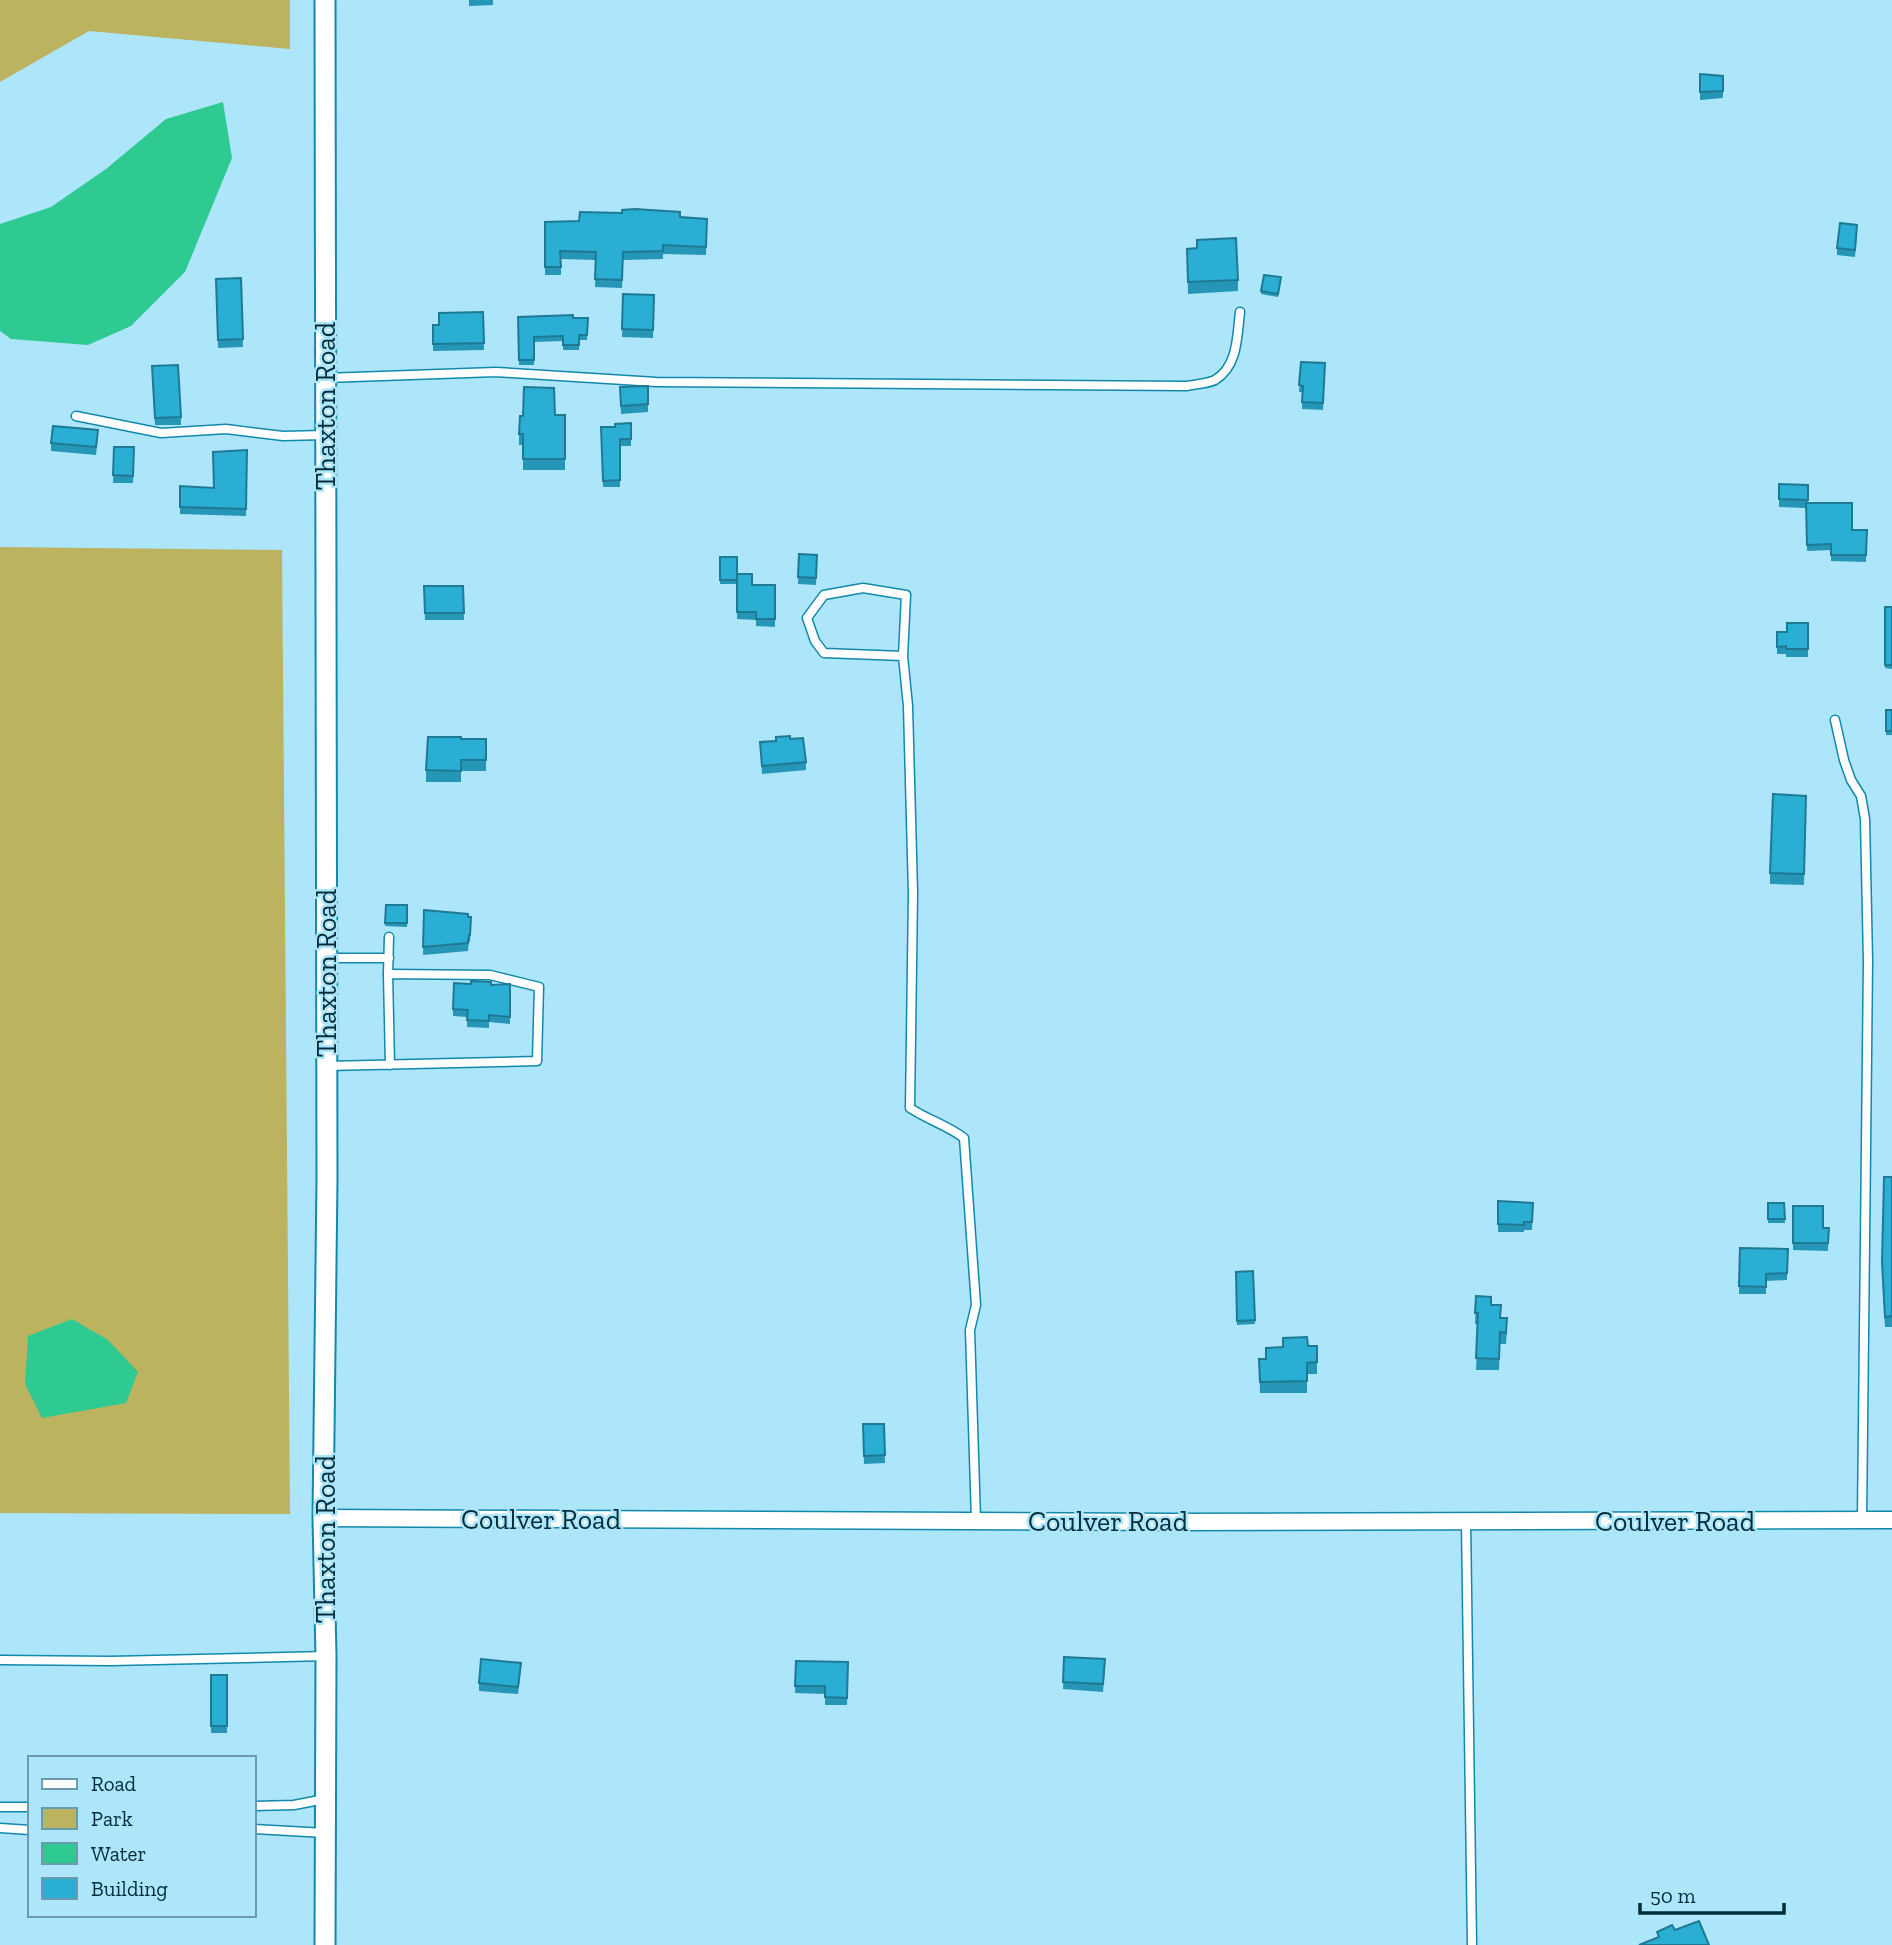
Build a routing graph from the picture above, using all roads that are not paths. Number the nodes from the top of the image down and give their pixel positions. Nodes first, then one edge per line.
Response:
1 (325, 0) edge
2 (1240, 312) dead end
3 (325, 378) junction
4 (76, 416) dead end
5 (325, 435) junction
6 (903, 656) junction
7 (1835, 720) dead end
8 (389, 937) dead end
9 (326, 958) junction
10 (389, 958) junction
11 (388, 974) junction
12 (390, 1065) junction
13 (327, 1066) junction
14 (323, 1518) junction
15 (976, 1520) junction
16 (1862, 1520) junction
17 (1892, 1520) edge
18 (1466, 1521) junction
19 (326, 1656) junction
20 (0, 1660) edge
21 (325, 1799) junction
22 (256, 1806) edge
23 (0, 1807) edge
24 (28, 1807) edge
25 (0, 1829) edge
26 (256, 1829) edge
27 (28, 1830) edge
28 (325, 1833) junction
29 (1472, 1944) edge
30 (325, 1945) edge

1 - 3 street, Thaxton Road
2 - 3 lane
3 - 5 street, Thaxton Road
4 - 5 lane
5 - 9 street, Thaxton Road
6 - 6 lane
6 - 15 lane
7 - 16 lane
8 - 10 lane
9 - 10 lane
9 - 13 street, Thaxton Road
10 - 11 lane
11 - 12 lane
11 - 12 lane
12 - 13 lane
13 - 14 street, Thaxton Road
14 - 15 street, Coulver Road
14 - 19 street, Thaxton Road
15 - 18 street, Coulver Road
16 - 17 street, Coulver Road
16 - 18 street, Coulver Road
18 - 29 lane
19 - 20 lane
19 - 21 street, Thaxton Road
21 - 22 lane
21 - 28 street, Thaxton Road
23 - 24 lane
25 - 27 lane
26 - 28 lane
28 - 30 street, Thaxton Road

